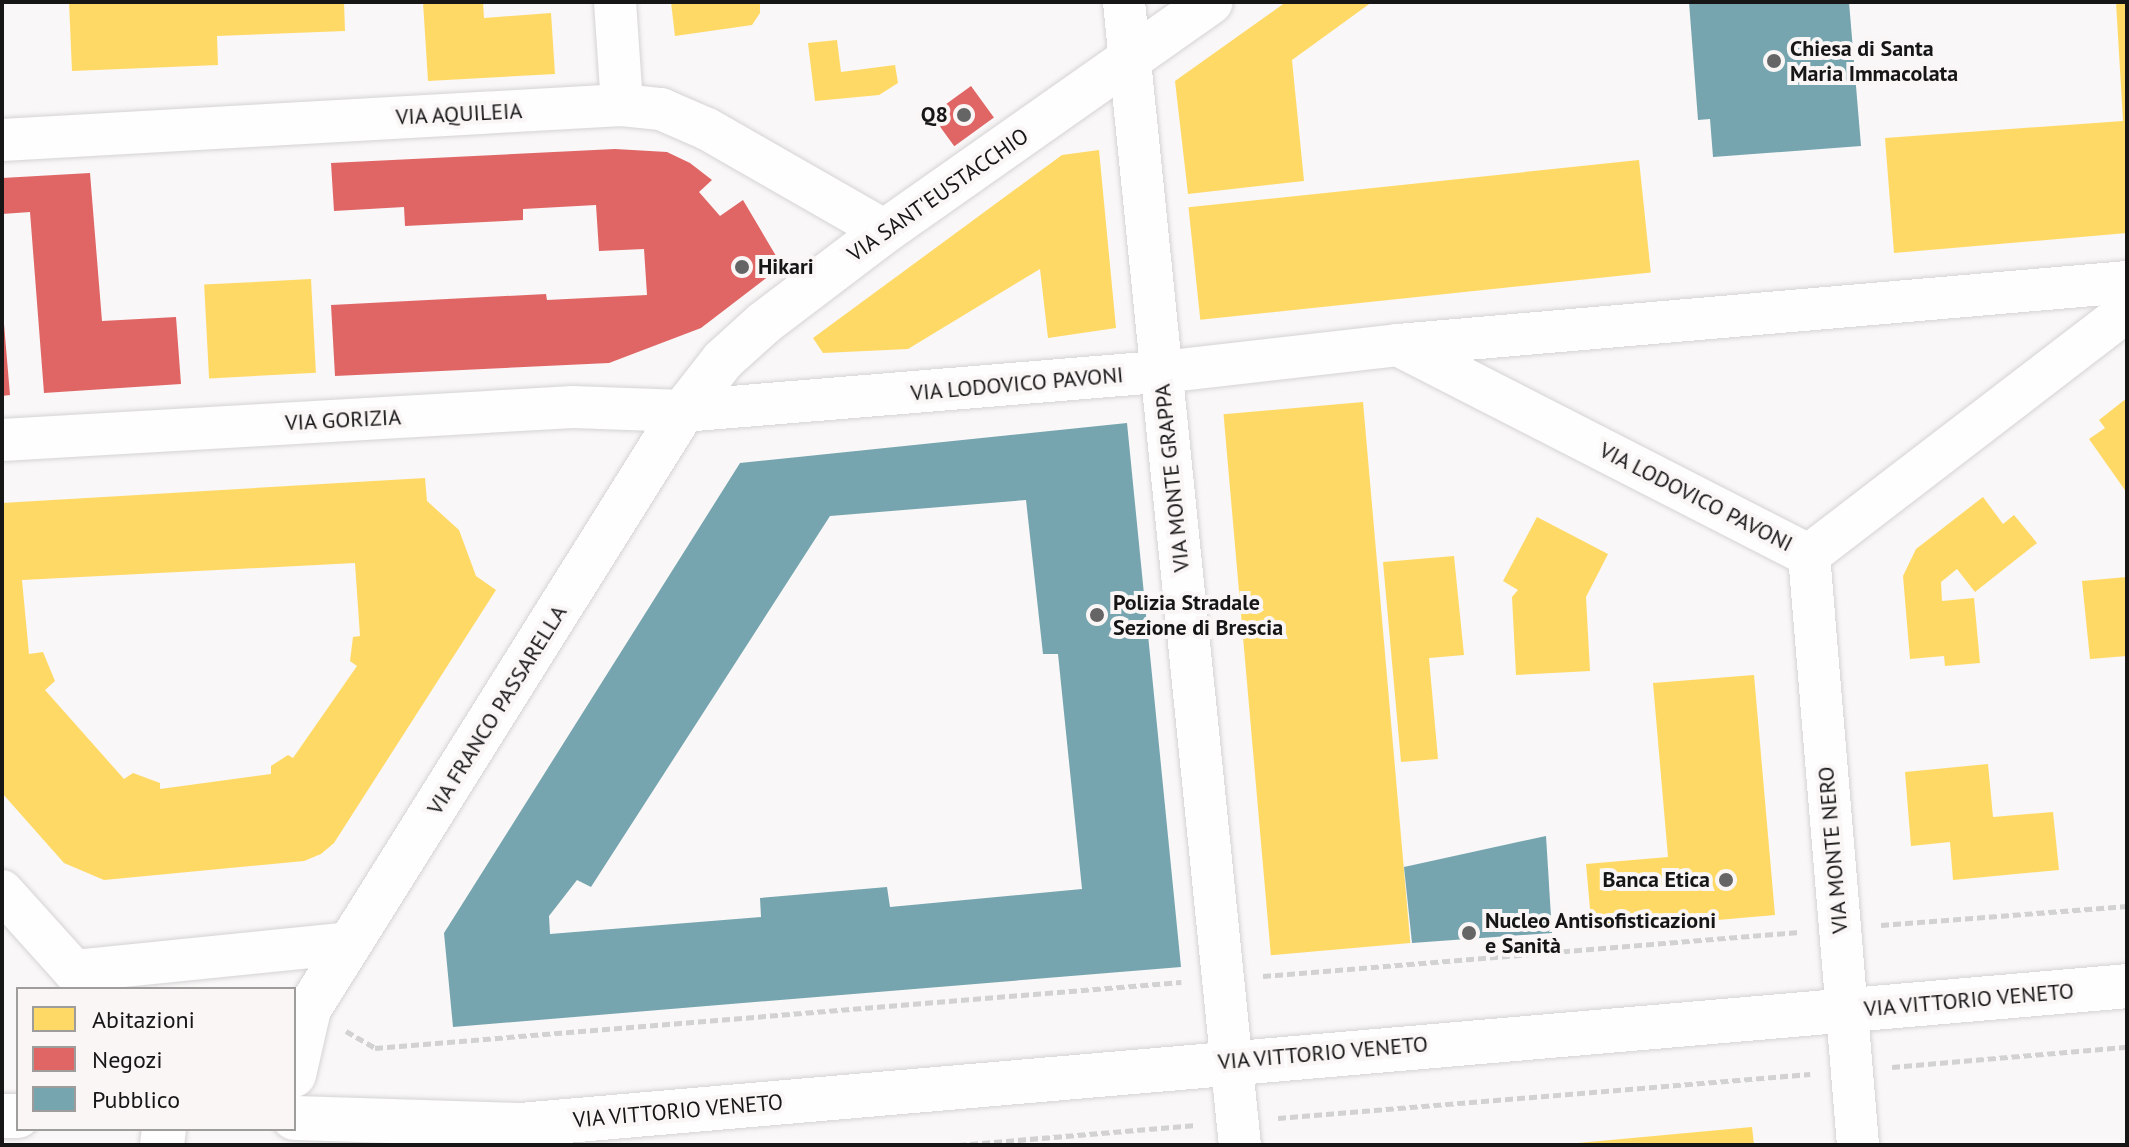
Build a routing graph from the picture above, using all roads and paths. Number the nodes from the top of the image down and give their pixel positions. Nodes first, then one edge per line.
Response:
1 (615, 2) edge
2 (1124, 2) edge
3 (1211, 2) edge
4 (1130, 60) junction
5 (622, 105) junction
6 (2, 140) edge
7 (885, 231) junction
8 (2127, 282) edge
9 (2127, 311) edge
10 (1398, 345) junction
11 (1162, 372) junction
12 (683, 411) junction
13 (2, 440) edge
14 (1809, 555) junction
15 (2, 891) edge
16 (351, 943) junction
17 (2127, 986) edge
18 (1846, 1010) junction
19 (302, 1015) edge
20 (2127, 1047) edge
21 (296, 1060) edge
22 (1232, 1060) junction
23 (1851, 1070) junction
24 (296, 1118) edge
25 (520, 1125) junction
26 (1239, 1133) edge
27 (451, 1145) edge
28 (958, 1145) edge
29 (1858, 1145) edge

1 - 5 street
2 - 4 street, VIA MONTE GRAPPA
3 - 4 street, VIA SANT'EUSTACCHIO
4 - 7 street, VIA SANT'EUSTACCHIO
4 - 11 street, VIA MONTE GRAPPA
5 - 6 street, VIA AQUILEIA
5 - 7 street, VIA AQUILEIA
7 - 12 street, VIA SANT'EUSTACCHIO
8 - 10 street, VIA LODOVICO PAVONI
9 - 14 street, VIA LODOVICO PAVONI
10 - 11 street, VIA LODOVICO PAVONI
10 - 14 street, VIA LODOVICO PAVONI
11 - 12 street, VIA LODOVICO PAVONI
11 - 22 street, VIA MONTE GRAPPA
12 - 13 street, VIA GORIZIA
12 - 16 street, VIA FRANCO PASSARELLA
14 - 18 street, VIA MONTE NERO
15 - 16 street
16 - 19 street, VIA FRANCO PASSARELLA
17 - 18 street, VIA VITTORIO VENETO
18 - 22 street, VIA VITTORIO VENETO
18 - 23 street, VIA MONTE NERO
19 - 21 street, VIA FRANCO PASSARELLA
20 - 23 path
22 - 25 street, VIA VITTORIO VENETO
22 - 26 street, VIA MONTE GRAPPA
23 - 26 path
23 - 29 street, VIA MONTE NERO
24 - 25 street, VIA VITTORIO VENETO
25 - 27 street, VIA VITTORIO VENETO
26 - 28 path

